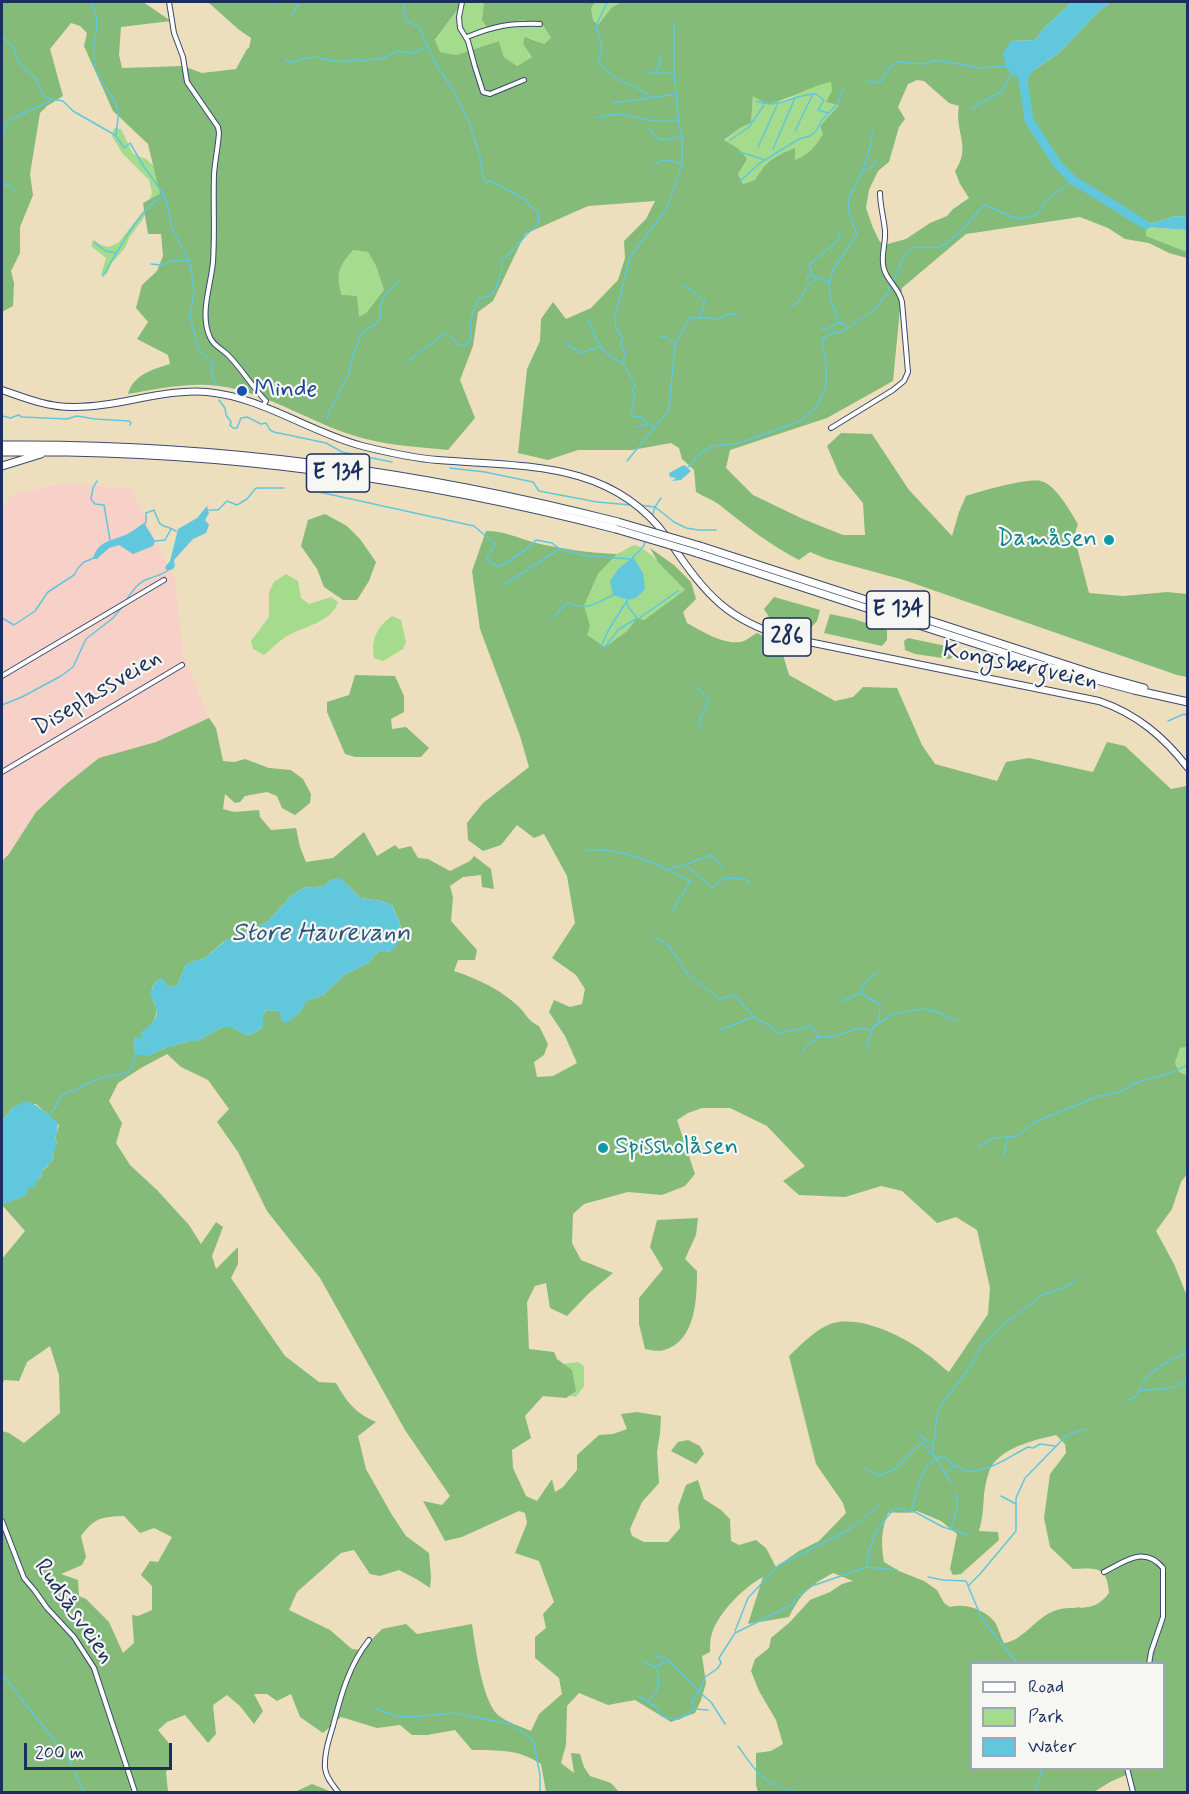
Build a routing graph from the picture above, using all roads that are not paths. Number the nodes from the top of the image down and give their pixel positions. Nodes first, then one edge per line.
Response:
1 (169, 2) edge
2 (462, 2) edge
3 (540, 24) dead end
4 (467, 38) junction
5 (524, 80) dead end
6 (880, 193) dead end
7 (2, 390) edge
8 (264, 404) junction
9 (831, 428) dead end
10 (2, 440) edge
11 (2, 445) edge
12 (19, 445) junction
13 (2, 452) edge
14 (49, 452) junction
15 (2, 466) edge
16 (617, 526) junction
17 (164, 580) dead end
18 (182, 665) dead end
19 (2, 676) edge
20 (1188, 700) edge
21 (1188, 768) edge
22 (2, 772) edge
23 (2, 1521) edge
24 (1104, 1572) dead end
25 (369, 1640) dead end
26 (1149, 1662) edge
27 (1128, 1770) edge
28 (135, 1792) edge
29 (338, 1792) edge
30 (1133, 1792) edge

1 - 8 street
2 - 4 street
3 - 4 street
4 - 5 street
6 - 9 street
7 - 8 main road, 286
8 - 21 main road, Kongsbergveien / 286
10 - 12 highway, E 134
11 - 12 highway, E 134
12 - 16 highway, E 134
13 - 14 highway, E 134
14 - 15 highway, E 134
14 - 16 highway, E 134
16 - 20 highway, E 134, bridge
17 - 19 street
18 - 22 street, Diseplassveien
23 - 28 street, Rudsåsveien
24 - 26 street
25 - 29 street
27 - 30 street

